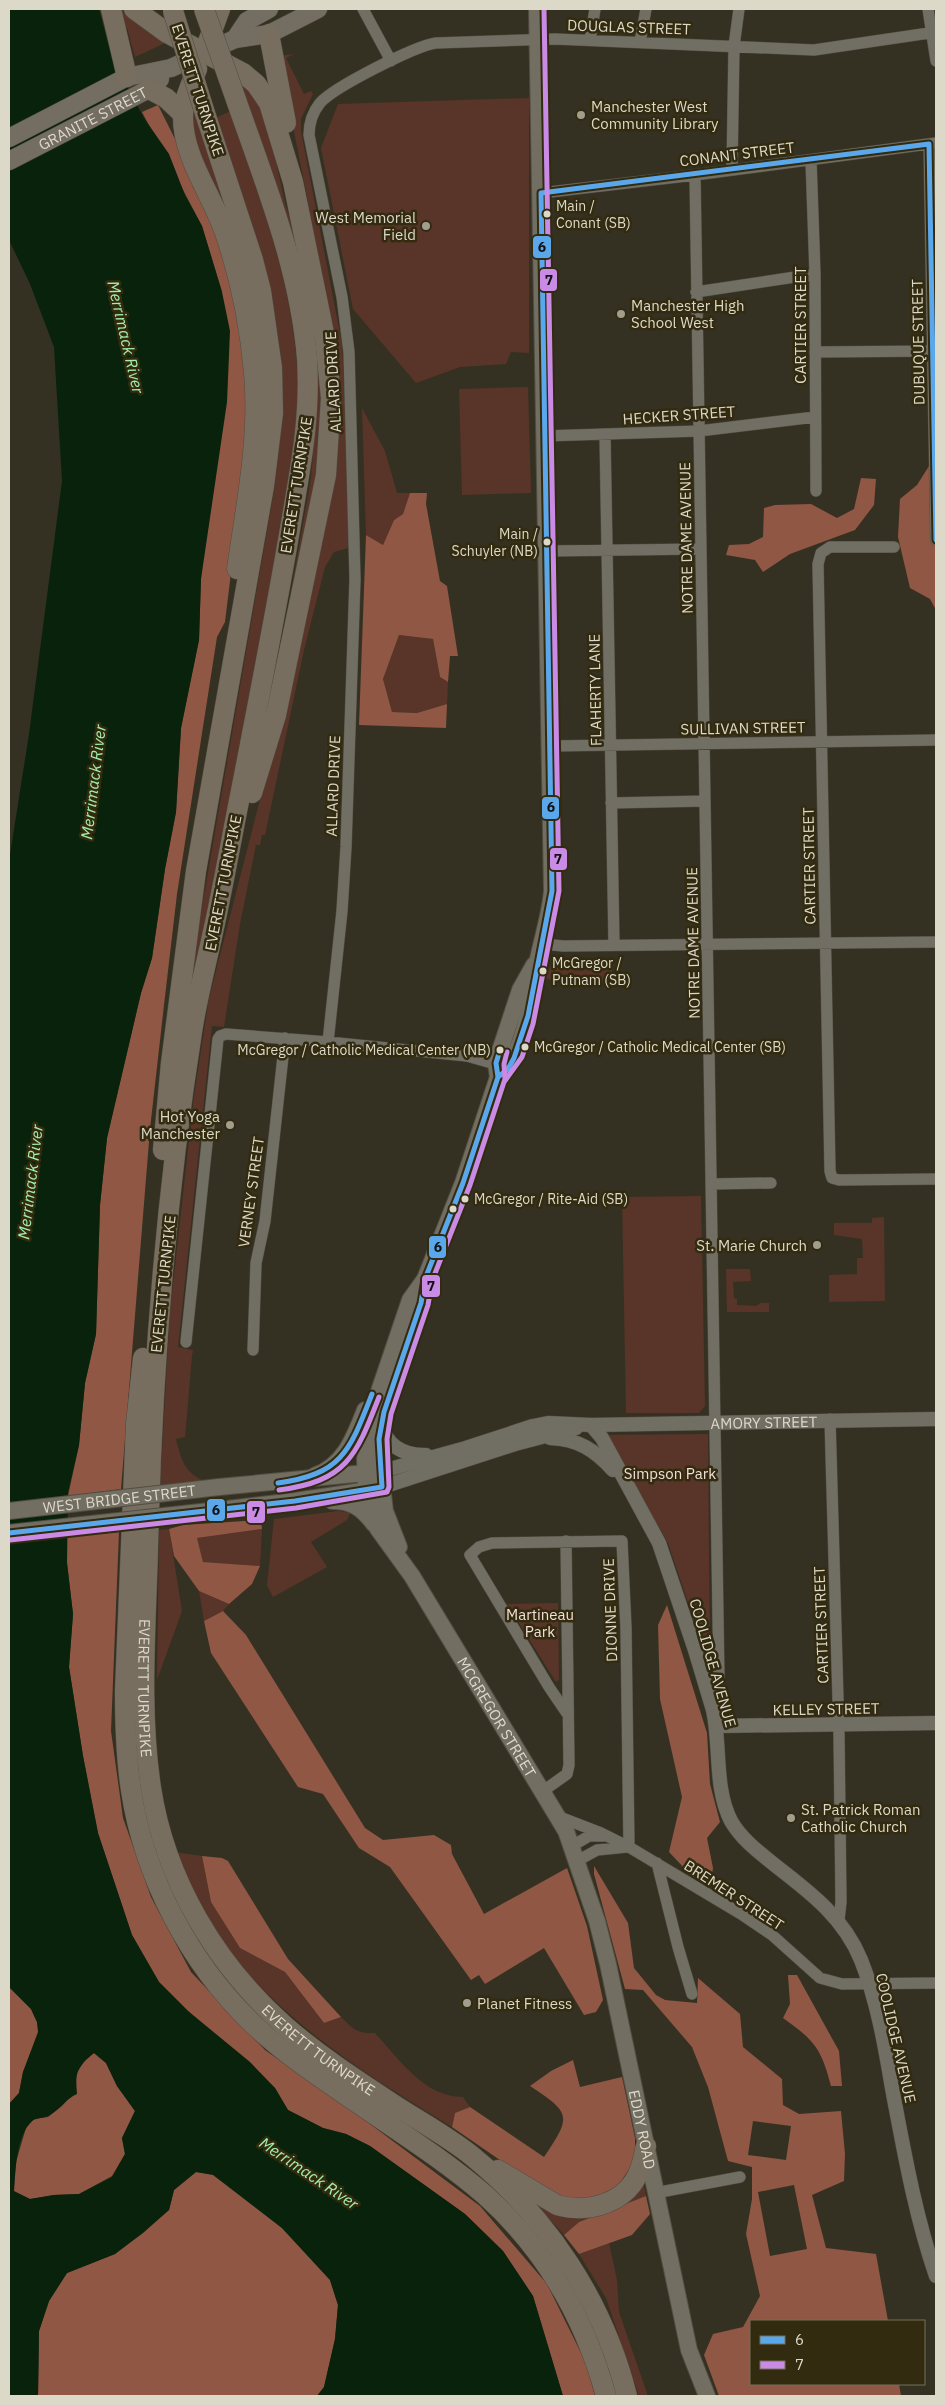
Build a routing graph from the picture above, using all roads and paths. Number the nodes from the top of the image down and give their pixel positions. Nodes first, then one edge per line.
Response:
1 (111, 9) edge
2 (134, 9) edge
3 (204, 9) edge
4 (220, 9) edge
5 (270, 9) edge
6 (318, 9) edge
7 (363, 9) edge
8 (537, 9) edge
9 (595, 9) edge
10 (646, 9) edge
11 (739, 9) edge
12 (928, 9) edge
13 (172, 10) edge
14 (934, 32) edge
15 (268, 34) junction
16 (235, 39) junction
17 (537, 40) junction
18 (590, 40) junction
19 (640, 42) junction
20 (734, 46) junction
21 (204, 53) junction
22 (936, 60) edge
23 (391, 61) junction
24 (172, 68) junction
25 (127, 77) junction
26 (144, 92) junction
27 (182, 114) junction
28 (312, 116) joint
29 (9, 138) edge
30 (933, 143) edge
31 (811, 160) junction
32 (9, 161) edge
33 (732, 170) junction
34 (695, 175) junction
35 (293, 182) junction
36 (541, 193) junction
37 (815, 274) junction
38 (696, 292) junction
39 (934, 351) edge
40 (815, 352) junction
41 (815, 416) junction
42 (699, 432) junction
43 (605, 435) junction
44 (544, 436) junction
45 (816, 491) dead end
46 (936, 540) edge
47 (894, 547) dead end
48 (608, 550) junction
49 (700, 550) junction
50 (547, 551) junction
51 (936, 740) edge
52 (822, 742) junction
53 (704, 744) junction
54 (611, 745) junction
55 (551, 746) junction
56 (705, 801) junction
57 (611, 803) junction
58 (205, 816) junction
59 (219, 905) junction
60 (936, 942) edge
61 (826, 943) junction
62 (708, 944) junction
63 (614, 945) junction
64 (541, 951) junction
65 (285, 1038) junction
66 (328, 1042) junction
67 (501, 1070) junction
68 (936, 1179) edge
69 (771, 1183) dead end
70 (711, 1184) junction
71 (425, 1279) junction
72 (186, 1342) dead end
73 (253, 1350) dead end
74 (388, 1358) junction
75 (384, 1412) junction
76 (936, 1419) edge
77 (830, 1420) junction
78 (715, 1422) junction
79 (592, 1425) junction
80 (527, 1440) junction
81 (466, 1448) junction
82 (299, 1481) junction
83 (373, 1481) junction
84 (627, 1486) junction
85 (295, 1502) junction
86 (9, 1511) edge
87 (378, 1529) junction
88 (9, 1533) edge
89 (566, 1541) junction
90 (412, 1576) junction
91 (712, 1710) junction
92 (568, 1715) junction
93 (936, 1723) edge
94 (839, 1725) junction
95 (716, 1726) junction
96 (543, 1790) junction
97 (558, 1816) junction
98 (610, 1838) junction
99 (628, 1847) junction
100 (575, 1853) junction
101 (657, 1863) junction
102 (839, 1920) junction
103 (936, 1983) edge
104 (868, 1984) junction
105 (692, 1994) dead end
106 (646, 2146) junction
107 (471, 2156) junction
108 (740, 2177) dead end
109 (655, 2193) junction
110 (936, 2276) edge
111 (606, 2396) edge
112 (627, 2396) edge
113 (707, 2396) edge

1 - 25 highway
2 - 21 highway
3 - 59 highway, EVERETT TURNPIKE, bridge
4 - 21 highway
5 - 16 main road
6 - 15 main road, GRANITE STREET
7 - 23 street
8 - 17 main road, MCGREGOR STREET
9 - 18 street
10 - 19 street
11 - 20 street
12 - 14 street
13 - 58 highway, EVERETT TURNPIKE, bridge
14 - 20 street, DOUGLAS STREET
14 - 22 street
15 - 16 main road, GRANITE STREET
15 - 35 highway
16 - 21 main road, GRANITE STREET
17 - 18 street, DOUGLAS STREET
17 - 23 street, DOUGLAS STREET
17 - 36 main road, MCGREGOR STREET
18 - 19 street, DOUGLAS STREET
19 - 20 street, DOUGLAS STREET
20 - 33 street
21 - 24 main road, GRANITE STREET
21 - 27 highway
21 - 35 highway
23 - 28 street, DOUGLAS STREET
24 - 25 main road, GRANITE STREET
24 - 26 main road, GRANITE STREET
25 - 29 main road, GRANITE STREET
26 - 27 highway
26 - 32 main road, GRANITE STREET
27 - 58 highway
28 - 66 street, ALLARD DRIVE
30 - 31 street, CONANT STREET
30 - 39 street, DUBUQUE STREET
31 - 33 street, CONANT STREET
31 - 37 street, CARTIER STREET
33 - 34 street, CONANT STREET
34 - 36 street, CONANT STREET
34 - 38 street, NOTRE DAME AVENUE
35 - 59 highway
36 - 44 main road, MCGREGOR STREET
37 - 38 street
37 - 40 street, CARTIER STREET
38 - 42 street, NOTRE DAME AVENUE
39 - 40 street
39 - 46 street, DUBUQUE STREET
40 - 41 street, CARTIER STREET
41 - 42 street, HECKER STREET
41 - 45 street, CARTIER STREET
42 - 43 street, HECKER STREET
42 - 49 street, NOTRE DAME AVENUE
43 - 44 street, HECKER STREET
43 - 48 street, FLAHERTY LANE
44 - 50 main road, MCGREGOR STREET
47 - 52 street, CARTIER STREET
48 - 49 street
48 - 50 street
48 - 54 street, FLAHERTY LANE
49 - 53 street, NOTRE DAME AVENUE
50 - 55 main road, MCGREGOR STREET
51 - 52 street, SULLIVAN STREET
52 - 53 street, SULLIVAN STREET
52 - 61 street, CARTIER STREET
53 - 54 street, SULLIVAN STREET
53 - 56 street, NOTRE DAME AVENUE
54 - 55 street, SULLIVAN STREET
54 - 57 street, FLAHERTY LANE
55 - 64 main road, MCGREGOR STREET
56 - 57 street
56 - 62 street, NOTRE DAME AVENUE
57 - 63 street, FLAHERTY LANE
58 - 111 highway, EVERETT TURNPIKE
59 - 107 highway, EVERETT TURNPIKE
60 - 61 street
61 - 62 street
61 - 68 street, CARTIER STREET
62 - 63 street
62 - 70 street, NOTRE DAME AVENUE
63 - 64 street
64 - 67 main road, MCGREGOR STREET
65 - 66 street
65 - 72 street
65 - 73 street, VERNEY STREET
66 - 67 street
67 - 71 main road, MCGREGOR STREET
69 - 70 street
70 - 78 street, NOTRE DAME AVENUE
71 - 74 main road, MCGREGOR STREET
71 - 75 main road, MCGREGOR STREET
74 - 82 main road
74 - 83 main road, MCGREGOR STREET
75 - 81 street, AMORY STREET
75 - 83 main road, MCGREGOR STREET
76 - 77 street, AMORY STREET
77 - 78 street, AMORY STREET
77 - 94 street, CARTIER STREET
78 - 79 street, AMORY STREET
78 - 91 street, NOTRE DAME AVENUE
79 - 80 street, AMORY STREET
79 - 81 street, AMORY STREET
79 - 84 street, COOLIDGE AVENUE
80 - 83 street, AMORY STREET
80 - 84 street, COOLIDGE AVENUE
81 - 83 street, AMORY STREET
82 - 83 main road, WEST BRIDGE STREET
82 - 86 main road, WEST BRIDGE STREET, bridge
83 - 85 main road, WEST BRIDGE STREET
83 - 87 main road, MCGREGOR STREET
83 - 90 main road, MCGREGOR STREET
84 - 91 street, COOLIDGE AVENUE
85 - 87 main road
85 - 88 main road, WEST BRIDGE STREET, bridge
87 - 90 main road, MCGREGOR STREET
89 - 92 street
89 - 92 street
89 - 99 street, DIONNE DRIVE
90 - 96 main road, MCGREGOR STREET
91 - 95 street, COOLIDGE AVENUE
92 - 96 street
93 - 94 street, KELLEY STREET
94 - 95 street, KELLEY STREET
94 - 102 street, CARTIER STREET
95 - 102 street, COOLIDGE AVENUE
96 - 97 main road, MCGREGOR STREET
97 - 98 street, BREMER STREET
97 - 100 main road, MCGREGOR STREET
98 - 99 street, BREMER STREET
98 - 100 street, BREMER STREET
99 - 100 street
99 - 101 street, BREMER STREET
100 - 106 main road, EDDY ROAD
101 - 104 street, BREMER STREET
101 - 105 street
102 - 104 street, COOLIDGE AVENUE
103 - 104 street, BREMER STREET
104 - 110 street, COOLIDGE AVENUE
106 - 107 highway
106 - 109 main road, EDDY ROAD
107 - 112 highway, EVERETT TURNPIKE
108 - 109 street
109 - 113 main road, EDDY ROAD

